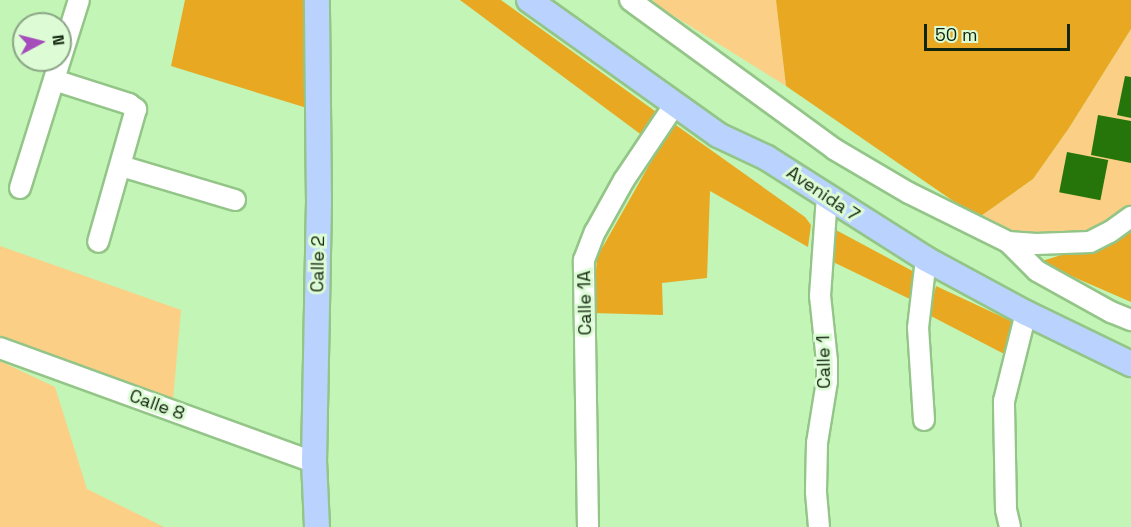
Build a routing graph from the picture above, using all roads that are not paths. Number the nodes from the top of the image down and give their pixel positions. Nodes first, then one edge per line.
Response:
1 (79, 0) edge
2 (317, 0) edge
3 (530, 0) edge
4 (633, 1) edge
5 (54, 80) junction
6 (675, 104) junction
7 (121, 166) junction
8 (20, 188) dead end
9 (827, 196) junction
10 (235, 201) dead end
11 (1131, 217) edge
12 (98, 242) dead end
13 (1008, 242) junction
14 (926, 259) junction
15 (1026, 313) junction
16 (1131, 320) edge
17 (0, 348) edge
18 (1131, 364) edge
19 (924, 420) dead end
20 (314, 462) junction
21 (317, 527) edge
22 (588, 527) edge
23 (819, 527) edge
24 (1010, 527) edge

1 - 5 street
2 - 20 main road, Calle 2
3 - 6 main road, Avenida 7
4 - 13 street
5 - 7 street
5 - 8 street
6 - 9 main road, Avenida 7
6 - 22 street, Calle 1A
7 - 10 street
7 - 12 street
9 - 14 main road, Avenida 7
9 - 23 street, Calle 1
11 - 13 street
13 - 16 street
14 - 15 main road, Avenida 7
14 - 19 street
15 - 18 main road, Avenida 7
15 - 24 street
17 - 20 street, Calle 8
20 - 21 main road, Calle 2

